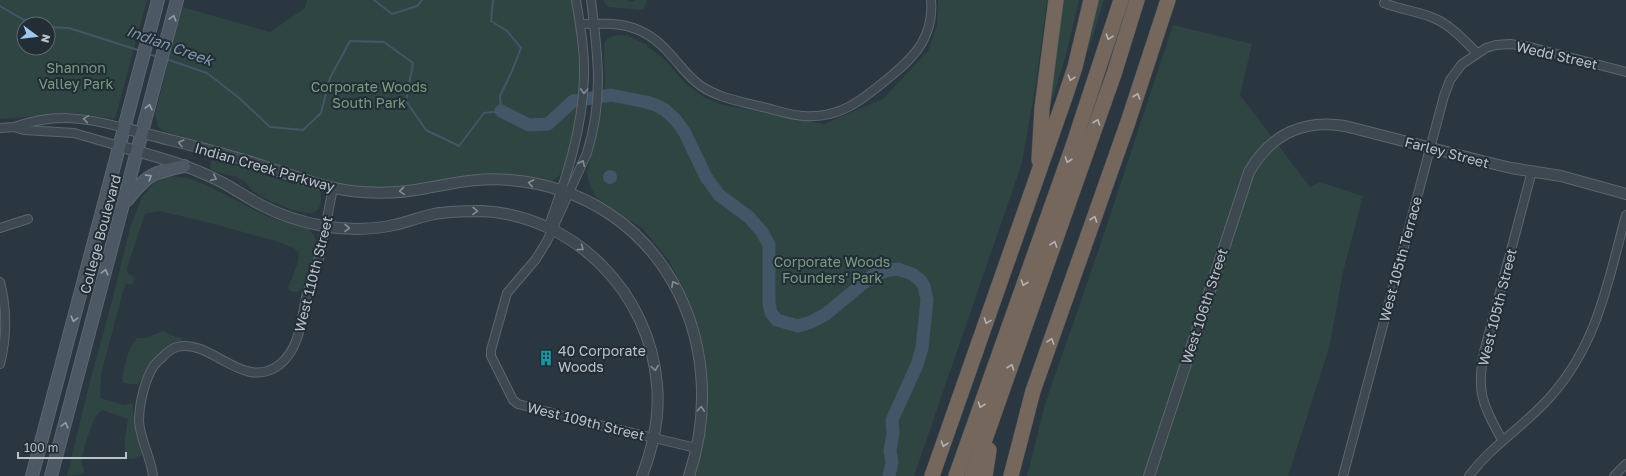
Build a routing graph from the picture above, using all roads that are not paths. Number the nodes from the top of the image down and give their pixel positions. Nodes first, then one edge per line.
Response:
1 (158, 0) edge
2 (177, 0) edge
3 (576, 0) edge
4 (591, 0) edge
5 (931, 0) edge
6 (1056, 0) edge
7 (1091, 0) edge
8 (1121, 0) edge
9 (1137, 0) edge
10 (1168, 0) edge
11 (1384, 3) dead end
12 (594, 23) junction
13 (580, 24) junction
14 (1477, 53) junction
15 (1626, 72) edge
16 (14, 127) junction
17 (0, 128) edge
18 (124, 128) junction
19 (143, 133) junction
20 (1271, 143) joint
21 (119, 146) junction
22 (1430, 148) junction
23 (138, 152) junction
24 (184, 166) junction
25 (1532, 171) junction
26 (1038, 179) junction
27 (333, 188) junction
28 (565, 192) junction
29 (1626, 194) edge
30 (123, 204) junction
31 (1626, 215) edge
32 (28, 219) dead end
33 (325, 226) junction
34 (0, 228) edge
35 (551, 229) junction
36 (0, 282) edge
37 (0, 364) edge
38 (1033, 391) junction
39 (993, 417) junction
40 (654, 438) junction
41 (1502, 440) junction
42 (696, 448) junction
43 (1626, 464) edge
44 (32, 476) edge
45 (51, 476) edge
46 (153, 476) edge
47 (642, 476) edge
48 (689, 476) edge
49 (932, 476) edge
50 (956, 476) edge
51 (972, 476) edge
52 (985, 476) edge
53 (1002, 476) edge
54 (1011, 476) edge
55 (1149, 476) edge
56 (1343, 476) edge
57 (1468, 476) edge
58 (1614, 476) edge

1 - 18 main road, College Boulevard
19 -> 2 main road, College Boulevard
3 - 13 street, West 109th Street
4 - 12 street, West 109th Street
5 - 12 street
6 - 26 highway
7 -> 26 highway
8 -> 50 highway
39 -> 9 highway
38 -> 10 highway
11 - 14 street
12 - 13 street
28 -> 12 street, West 109th Street
13 -> 28 street, West 109th Street
14 - 15 street, Wedd Street
14 - 22 street, West 105th Terrace
16 - 17 street
18 -> 16 street
16 - 21 street
18 - 19 street, Indian Creek Parkway
18 - 21 main road, College Boulevard
19 - 23 main road, College Boulevard
27 -> 19 street, Indian Creek Parkway
20 - 22 street, Farley Street
20 - 55 street, West 106th Street
21 - 23 street, Indian Creek Parkway
21 -> 44 main road, College Boulevard
22 - 25 street, Farley Street
22 - 56 street, West 105th Terrace
23 - 24 street, Indian Creek Parkway
23 - 30 main road, College Boulevard
30 -> 24 main road
24 -> 33 street, Indian Creek Parkway
25 - 29 street, Farley Street
25 - 41 street, West 105th Street
26 -> 49 highway
28 -> 27 street, Indian Creek Parkway
27 - 33 street, West 110th Street
28 - 35 street, West 109th Street
42 -> 28 street, Indian Creek Parkway
45 -> 30 main road, College Boulevard
31 - 41 street
32 - 34 street
33 -> 35 street, Indian Creek Parkway
33 - 46 street, West 110th Street
35 -> 40 street, Indian Creek Parkway
35 - 40 street, West 109th Street
36 - 37 street
38 - 53 highway
38 - 54 highway
39 - 51 highway
39 - 52 highway
40 - 42 street, West 109th Street
40 - 47 street, Indian Creek Parkway
41 - 57 street
42 - 48 street, Indian Creek Parkway
43 - 58 street

